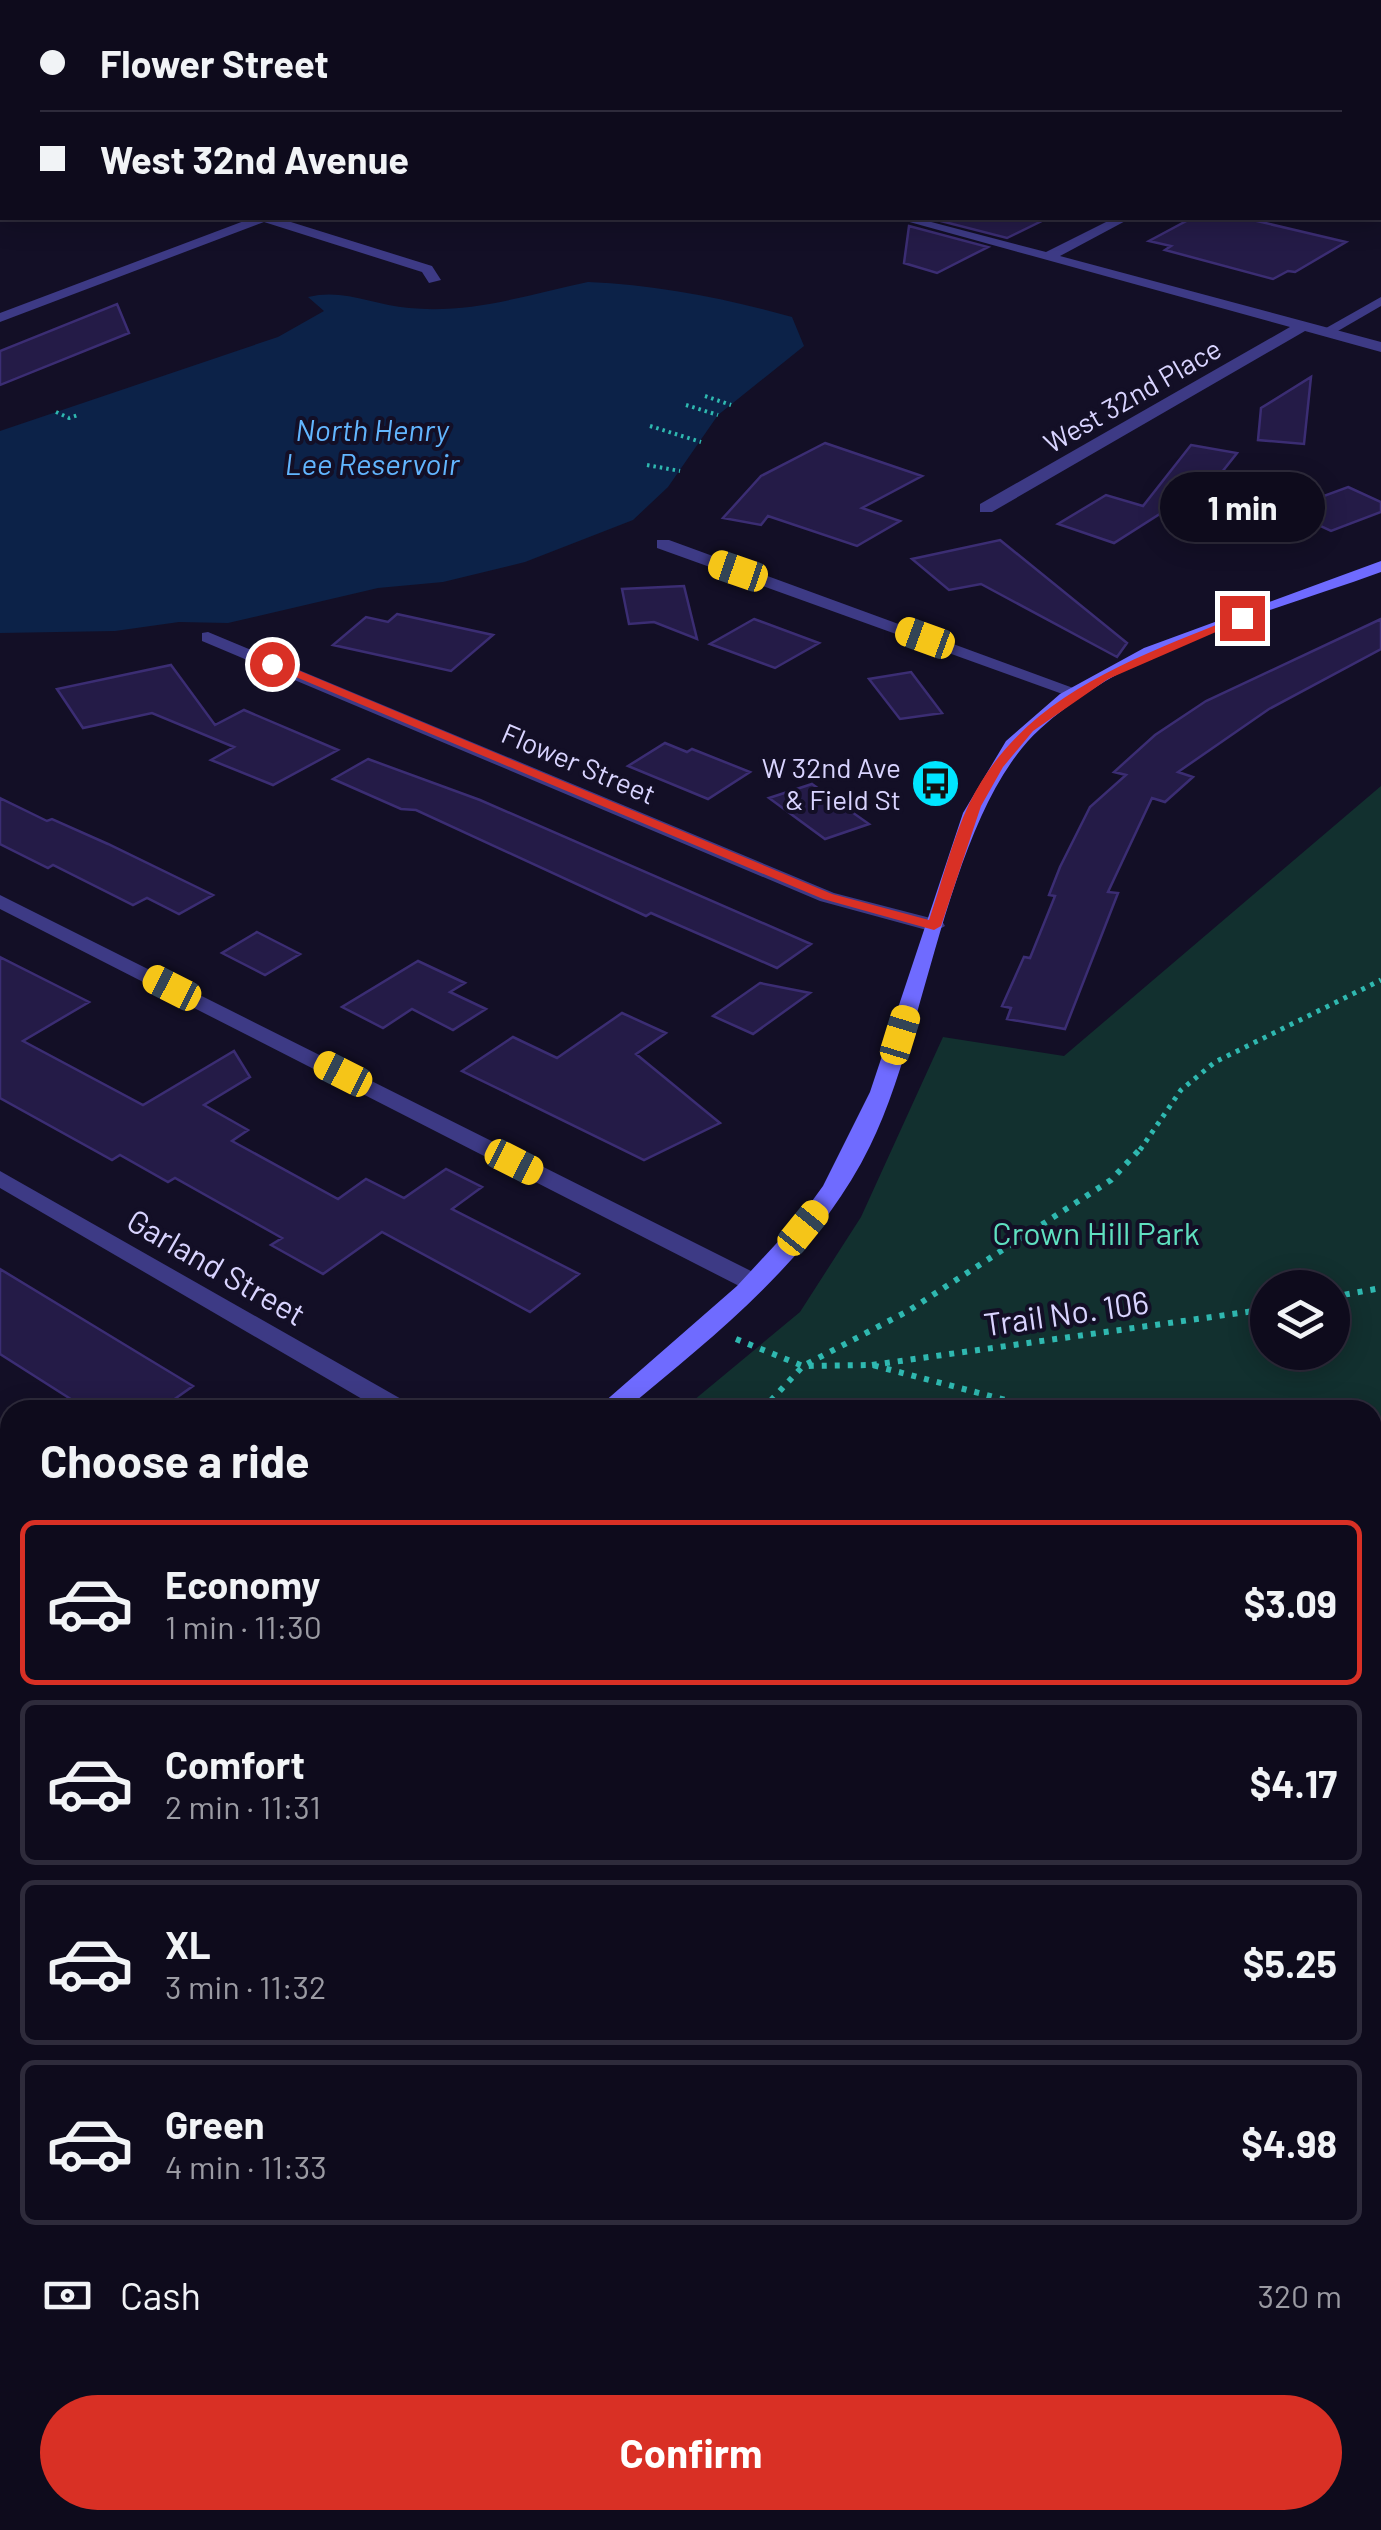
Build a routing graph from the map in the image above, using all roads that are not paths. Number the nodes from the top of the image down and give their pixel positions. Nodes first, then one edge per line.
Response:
1 (259, 220) edge
2 (271, 220) edge
3 (909, 220) edge
4 (1120, 220) edge
5 (1048, 257) junction
6 (434, 280) dead end
7 (1381, 300) edge
8 (0, 318) edge
9 (1303, 326) junction
10 (1326, 332) junction
11 (1381, 347) edge
12 (986, 508) dead end
13 (663, 544) dead end
14 (1381, 566) edge
15 (208, 637) dead end
16 (1075, 692) junction
17 (0, 901) edge
18 (934, 926) junction
19 (0, 1178) edge
20 (754, 1283) junction
21 (384, 1400) edge
22 (619, 1400) edge

1 - 8 street
2 - 6 street
3 - 5 street
4 - 5 street
5 - 9 street
7 - 10 lane
9 - 10 street
9 - 12 street, West 32nd Place
10 - 11 street
13 - 16 street
14 - 16 street
15 - 18 street, Flower Street
16 - 18 street
17 - 20 street
18 - 20 street
19 - 21 street, Garland Street
20 - 22 street

